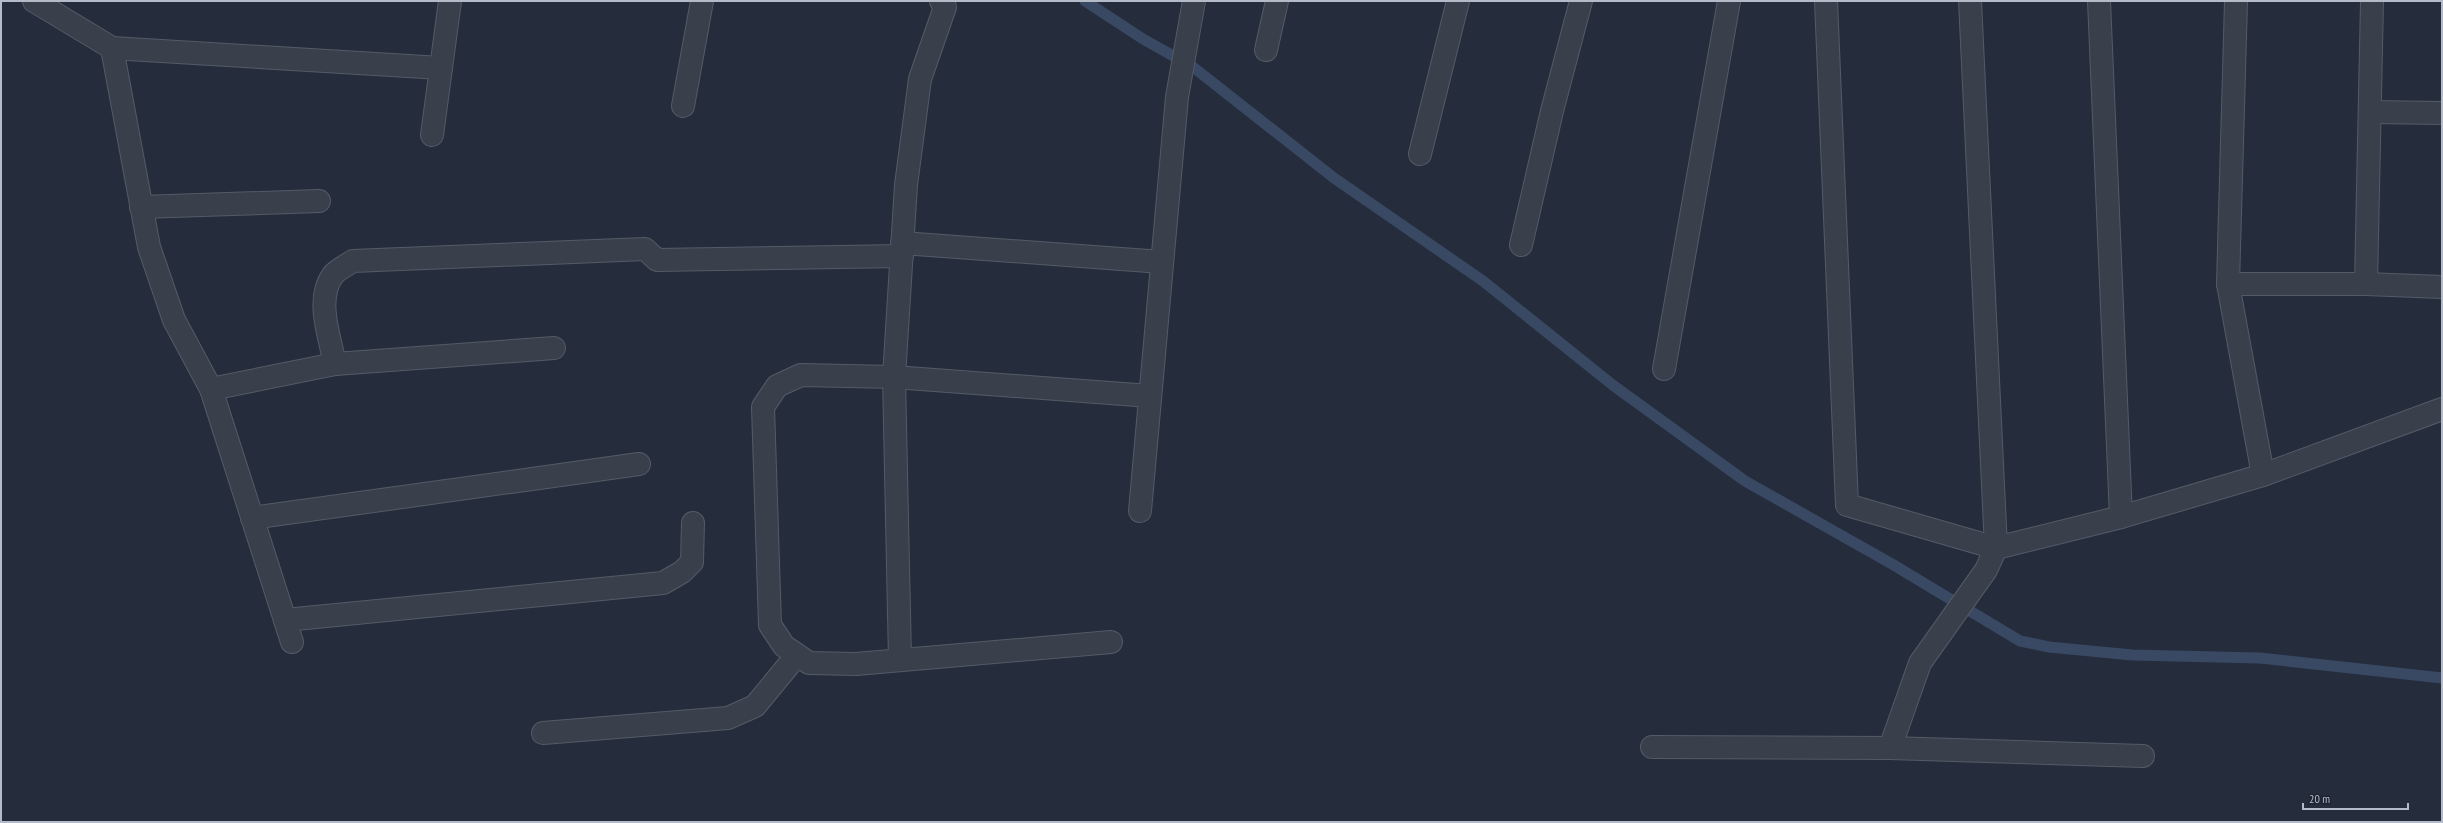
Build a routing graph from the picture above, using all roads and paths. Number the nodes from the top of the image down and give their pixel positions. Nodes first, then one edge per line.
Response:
1 (34, 1) edge
2 (450, 1) edge
3 (702, 1) edge
4 (941, 1) edge
5 (1194, 1) edge
6 (1277, 1) edge
7 (1458, 1) edge
8 (1581, 1) edge
9 (1729, 1) edge
10 (1826, 1) edge
11 (1970, 1) edge
12 (2099, 1) edge
13 (2236, 1) edge
14 (2372, 1) edge
15 (112, 48) junction
16 (1266, 50) dead end
17 (441, 68) junction
18 (683, 106) dead end
19 (2370, 112) junction
20 (2442, 113) edge
21 (432, 135) dead end
22 (1420, 154) dead end
23 (319, 201) dead end
24 (142, 207) junction
25 (1521, 245) dead end
26 (902, 250) junction
27 (1162, 262) junction
28 (2228, 284) junction
29 (2366, 284) junction
30 (2442, 287) edge
31 (554, 348) dead end
32 (335, 364) junction
33 (1664, 369) dead end
34 (894, 377) junction
35 (211, 388) junction
36 (1150, 396) junction
37 (2442, 409) edge
38 (639, 464) dead end
39 (2262, 475) junction
40 (1140, 511) dead end
41 (2121, 517) junction
42 (252, 518) junction
43 (693, 523) dead end
44 (1996, 548) junction
45 (285, 620) junction
46 (292, 642) dead end
47 (1111, 642) dead end
48 (797, 655) junction
49 (900, 660) junction
50 (543, 733) dead end
51 (1652, 747) dead end
52 (1890, 748) junction
53 (2143, 756) dead end

1 - 15 street
2 - 17 street
3 - 18 street
4 - 26 street
5 - 27 street
6 - 16 street
7 - 22 street
8 - 25 street
9 - 33 street
10 - 44 street
11 - 44 street
12 - 41 street
13 - 28 street
14 - 19 street
15 - 17 street
15 - 24 street
17 - 21 street
19 - 20 street
19 - 29 street
23 - 24 street
24 - 35 street
26 - 27 street
26 - 32 street
26 - 34 street
27 - 36 street
28 - 29 street
28 - 39 street
29 - 30 street
31 - 32 street
32 - 35 street
34 - 36 street
34 - 48 street
34 - 49 street
35 - 42 street
36 - 40 street
37 - 39 street
38 - 42 street
39 - 41 street
41 - 44 street
42 - 45 street
43 - 45 street
44 - 52 street
45 - 46 street
47 - 49 street
48 - 49 street
48 - 50 street
51 - 52 street
52 - 53 street

